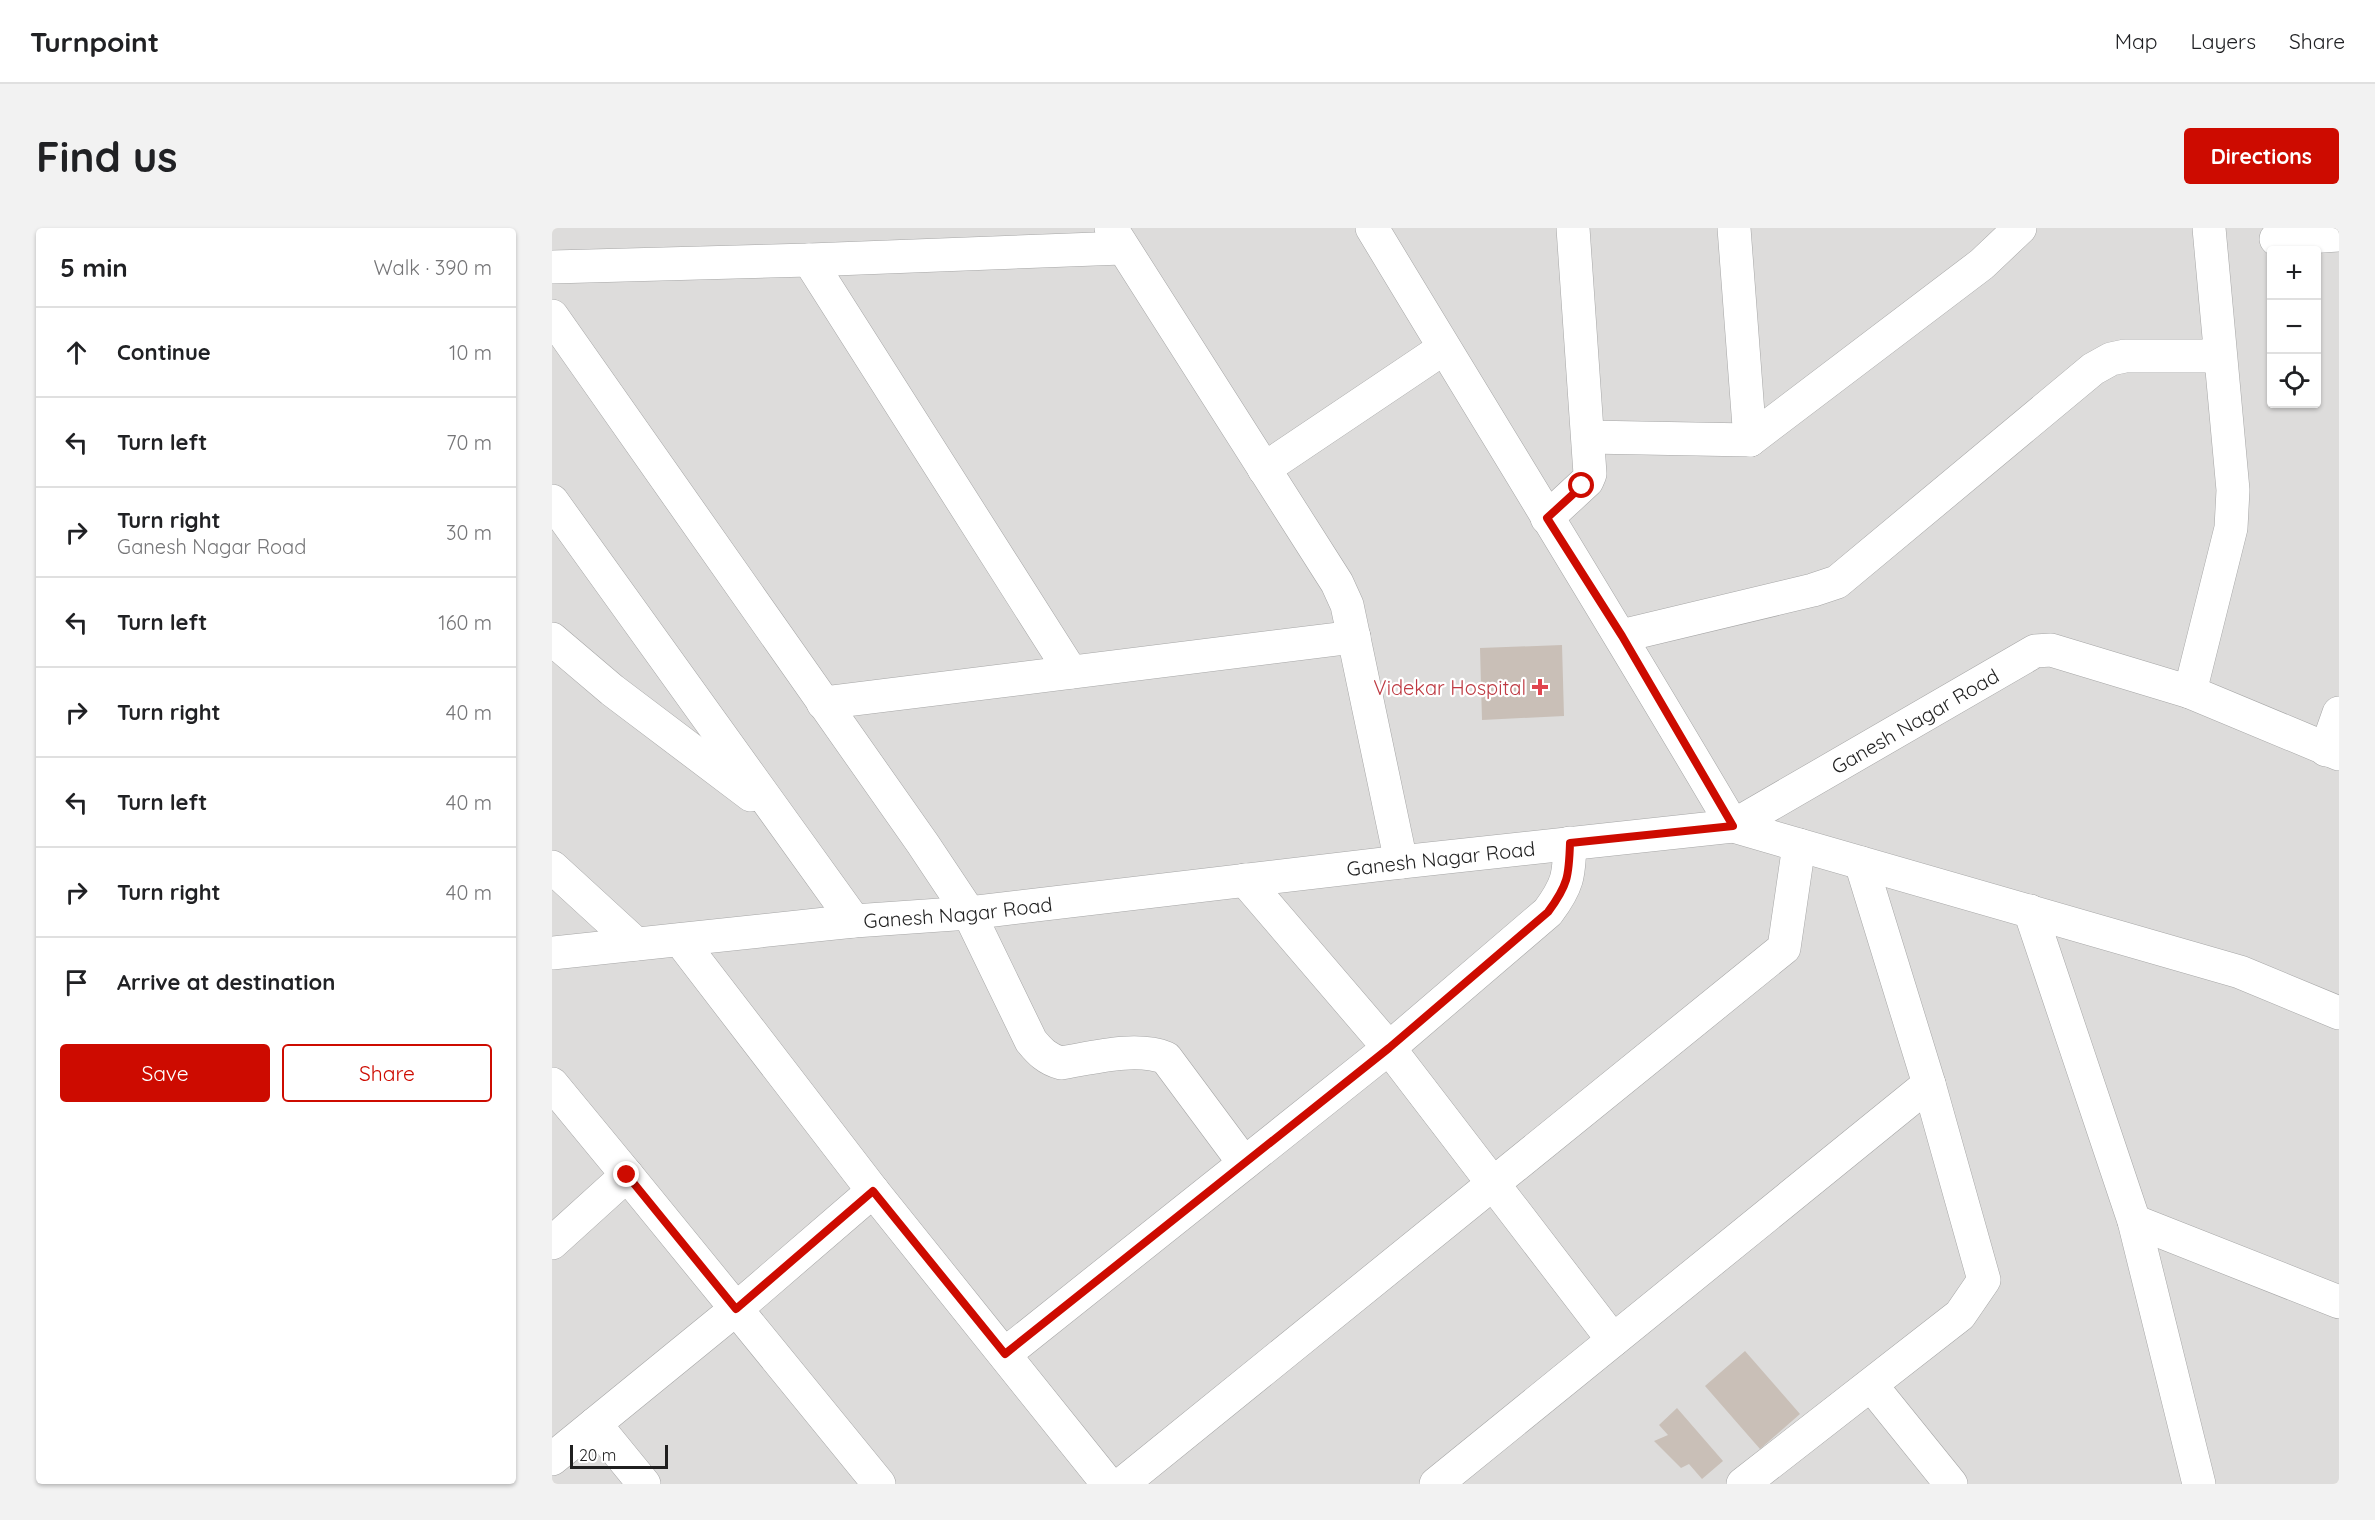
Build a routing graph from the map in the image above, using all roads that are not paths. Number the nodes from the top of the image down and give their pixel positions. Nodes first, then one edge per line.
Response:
1 (1372, 228) edge
2 (1573, 228) edge
3 (1734, 228) edge
4 (2020, 228) edge
5 (2209, 228) edge
6 (2339, 235) edge
7 (1116, 238) edge
8 (2276, 239) dead end
9 (809, 260) junction
10 (552, 267) edge
11 (552, 316) edge
12 (1444, 348) junction
13 (2220, 356) junction
14 (1588, 438) junction
15 (1750, 440) junction
16 (1264, 469) junction
17 (552, 501) edge
18 (1547, 518) junction
19 (1622, 636) junction
20 (1354, 637) junction
21 (552, 639) edge
22 (1071, 672) junction
23 (2190, 692) junction
24 (823, 703) junction
25 (2339, 713) edge
26 (2333, 752) edge
27 (778, 816) junction
28 (1733, 826) junction
29 (1570, 843) junction
30 (1799, 845) junction
31 (1401, 862) junction
32 (1862, 863) junction
33 (552, 867) edge
34 (1245, 880) junction
35 (2030, 912) junction
36 (969, 913) junction
37 (854, 921) junction
38 (680, 940) junction
39 (636, 944) junction
40 (552, 953) edge
41 (2339, 1013) edge
42 (1389, 1048) junction
43 (552, 1084) edge
44 (1929, 1084) junction
45 (1244, 1163) junction
46 (627, 1175) junction
47 (1492, 1184) junction
48 (873, 1191) junction
49 (2134, 1221) junction
50 (552, 1243) edge
51 (2339, 1302) edge
52 (736, 1309) junction
53 (1613, 1340) junction
54 (1005, 1354) junction
55 (1870, 1385) junction
56 (595, 1424) junction
57 (552, 1459) edge
58 (644, 1484) edge
59 (879, 1484) edge
60 (1108, 1484) edge
61 (1122, 1484) edge
62 (1436, 1484) edge
63 (1743, 1484) edge
64 (1951, 1484) edge
65 (2199, 1484) edge

1 - 12 street
2 - 14 street
3 - 15 street
4 - 15 street
5 - 13 street
6 - 8 street
7 - 9 street
7 - 16 street
9 - 10 street
9 - 22 street
11 - 24 street
12 - 16 street
12 - 18 street
13 - 19 street
13 - 23 street
14 - 15 street
14 - 18 street
16 - 20 street
17 - 27 street
18 - 19 street
19 - 28 street
20 - 22 street
20 - 31 street
21 - 27 street
22 - 24 street
23 - 26 street, Ganesh Nagar Road
23 - 28 street, Ganesh Nagar Road
24 - 36 street
25 - 26 street
27 - 37 street
28 - 29 street, Ganesh Nagar Road
28 - 30 street
29 - 31 street, Ganesh Nagar Road
29 - 42 street
30 - 32 street
30 - 47 street
31 - 34 street, Ganesh Nagar Road
32 - 35 street
32 - 44 street
33 - 39 street
34 - 36 street, Ganesh Nagar Road
34 - 42 street
35 - 41 street
35 - 49 street
36 - 37 street, Ganesh Nagar Road
36 - 45 street
37 - 38 street, Ganesh Nagar Road
38 - 39 street, Ganesh Nagar Road
38 - 48 street
39 - 40 street, Ganesh Nagar Road
42 - 45 street
42 - 47 street
43 - 46 street
44 - 53 street
44 - 55 street
45 - 54 street
46 - 50 street
46 - 52 street
47 - 53 street
47 - 61 street
48 - 52 street
48 - 54 street
49 - 51 street
49 - 65 street
52 - 56 street
52 - 59 street
53 - 62 street
54 - 60 street
55 - 63 street
55 - 64 street
56 - 57 street
56 - 58 street

